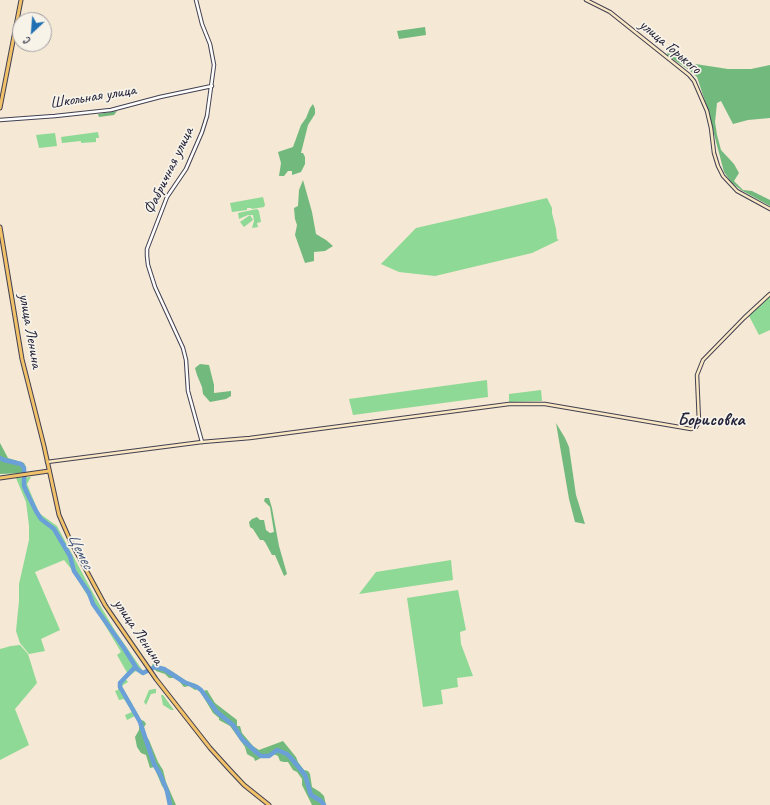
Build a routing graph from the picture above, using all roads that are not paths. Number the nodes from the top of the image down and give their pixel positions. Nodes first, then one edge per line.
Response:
1 (21, 0) edge
2 (196, 0) edge
3 (586, 0) edge
4 (212, 86) junction
5 (0, 108) edge
6 (0, 120) edge
7 (770, 209) edge
8 (0, 227) edge
9 (770, 294) edge
10 (202, 442) junction
11 (47, 462) junction
12 (49, 471) junction
13 (0, 478) edge
14 (269, 805) edge

1 - 5 main road
2 - 4 street, Фабричная улица
3 - 7 main road, улица Горького
4 - 6 street, Школьная улица
4 - 10 street, Фабричная улица
8 - 11 main road, улица Ленина
9 - 10 main road
10 - 11 main road
11 - 12 main road, улица Ленина
12 - 13 main road
12 - 14 main road, улица Ленина

